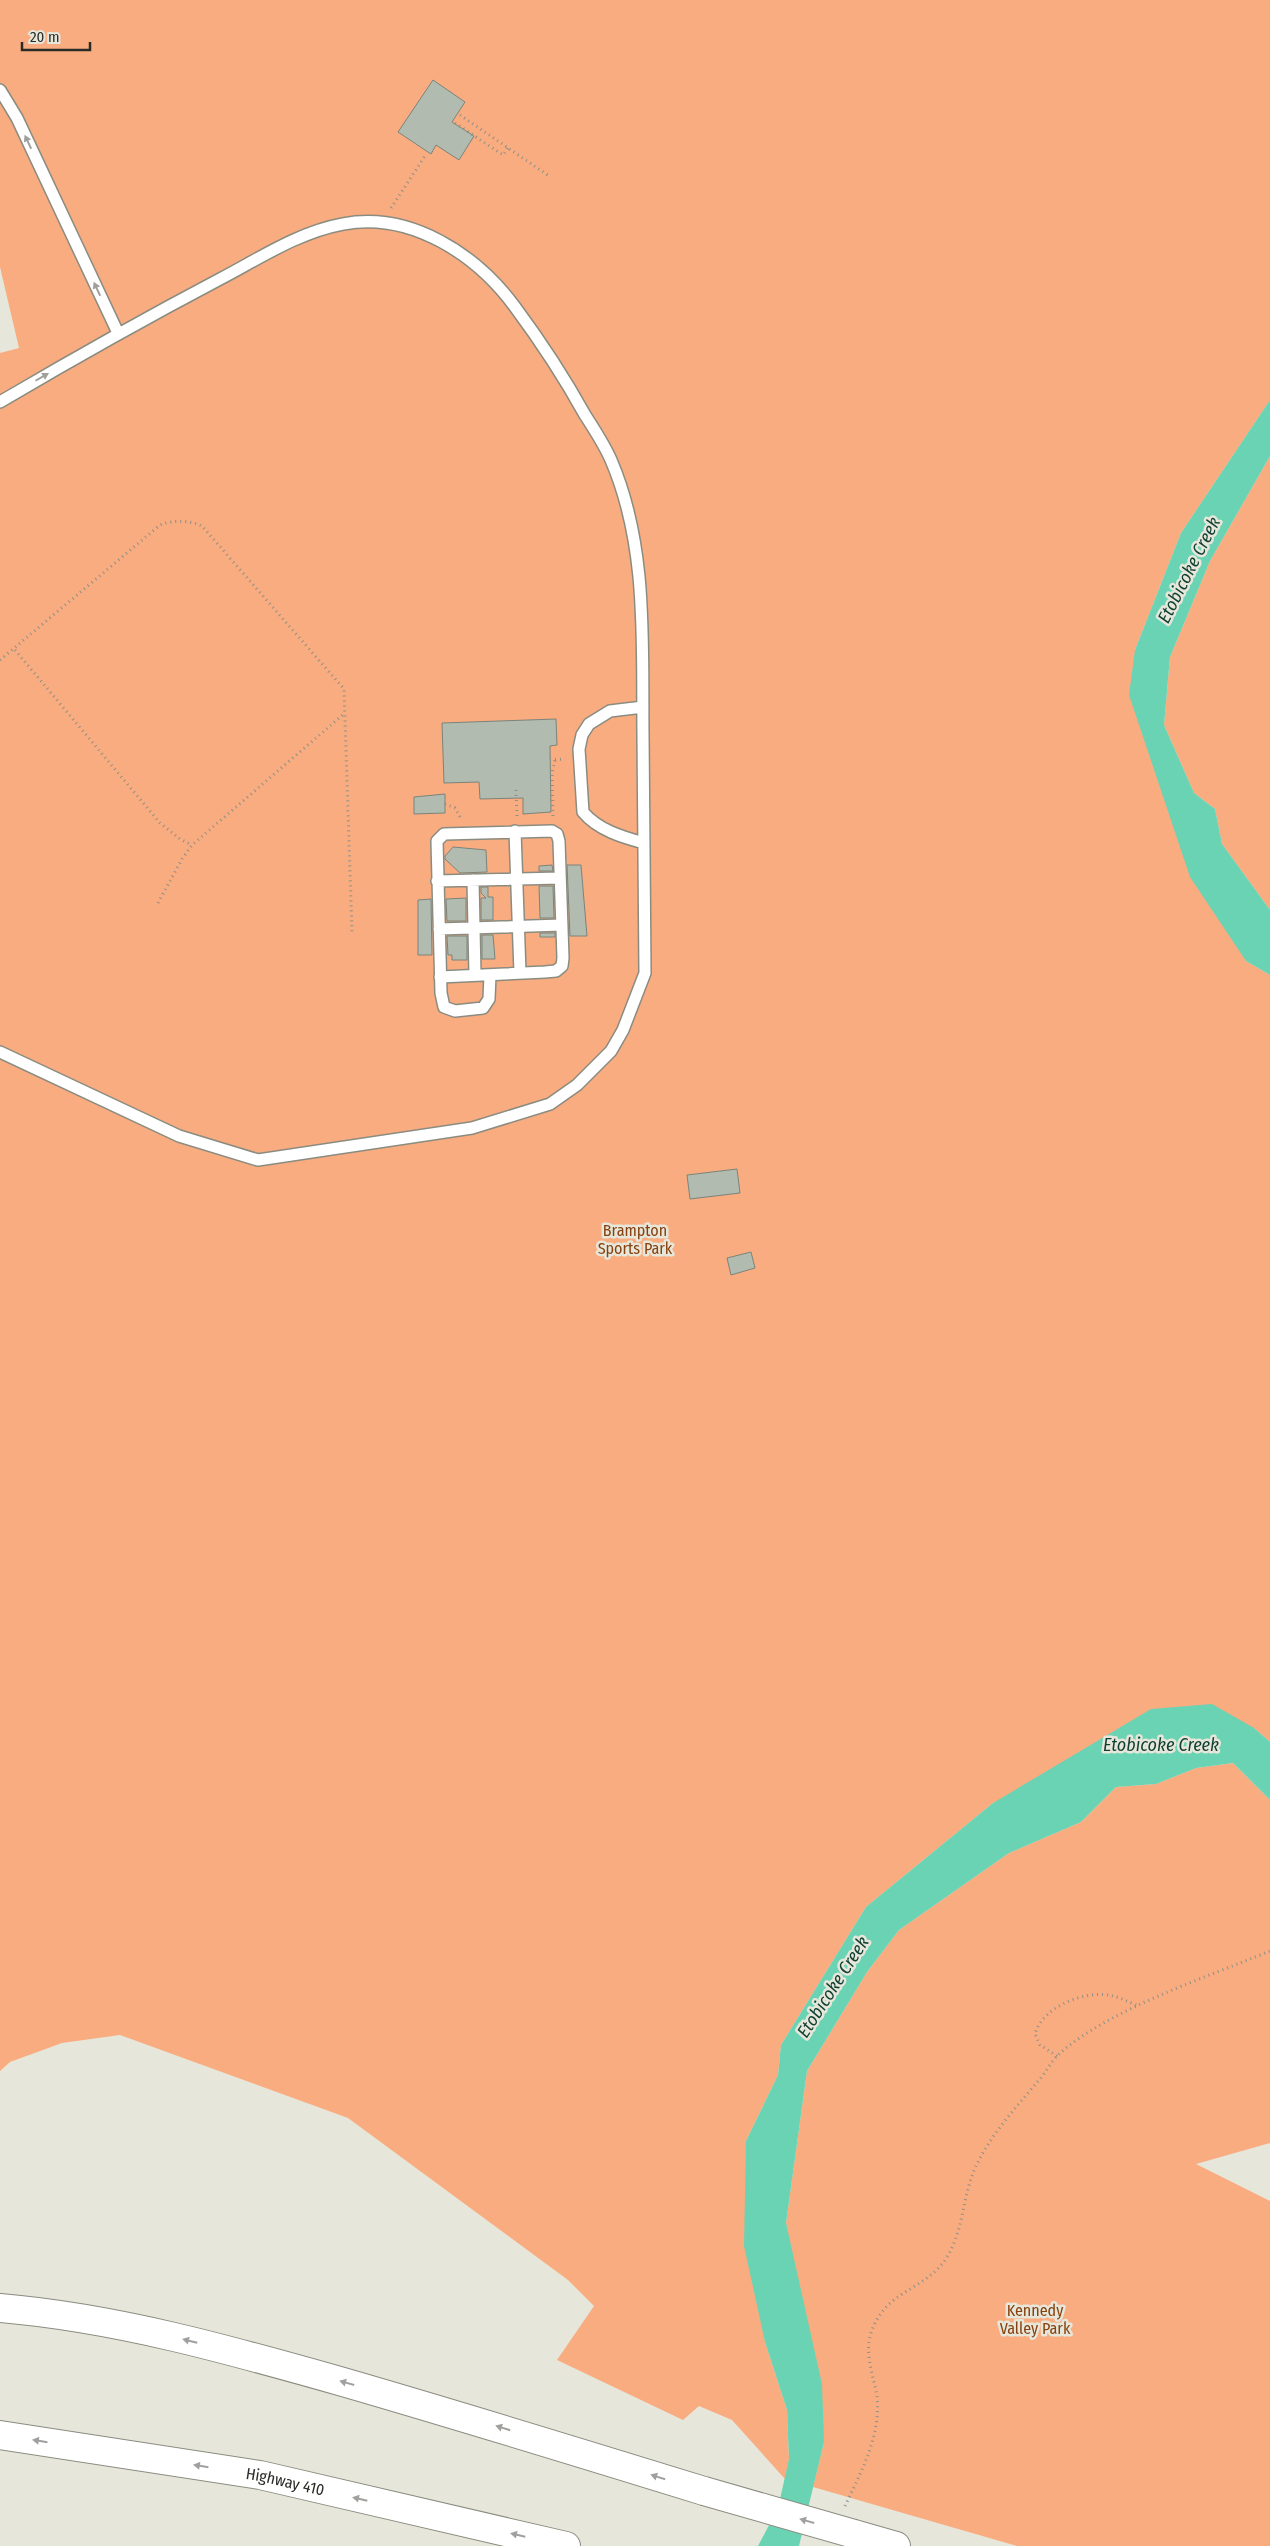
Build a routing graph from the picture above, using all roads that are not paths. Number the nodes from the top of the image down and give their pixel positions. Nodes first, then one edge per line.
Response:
1 (0, 90) edge
2 (118, 333) junction
3 (0, 402) edge
4 (643, 707) junction
5 (516, 825) junction
6 (644, 843) junction
7 (560, 878) junction
8 (517, 879) junction
9 (473, 880) junction
10 (437, 881) junction
11 (562, 925) junction
12 (518, 926) junction
13 (474, 928) junction
14 (438, 929) junction
15 (520, 973) junction
16 (490, 975) junction
17 (476, 976) junction
18 (440, 977) junction
19 (0, 1052) edge
20 (1, 2308) edge
21 (0, 2435) edge
22 (566, 2546) edge
23 (896, 2546) edge

2 -> 1 lane
3 -> 2 lane
2 - 4 lane
4 - 6 lane
4 - 6 lane
5 - 7 lane
5 - 8 lane
5 - 10 lane
6 - 19 lane
7 - 8 lane
7 - 11 lane
8 - 9 lane
8 - 12 lane
9 - 10 lane
9 - 13 lane
10 - 14 lane
11 - 12 lane
11 - 15 lane
12 - 13 lane
12 - 15 lane
13 - 14 lane
13 - 17 lane
14 - 18 lane
15 - 16 lane
16 - 17 lane
16 - 18 lane
17 - 18 lane
23 -> 20 highway, bridge
22 -> 21 highway, Highway 410

